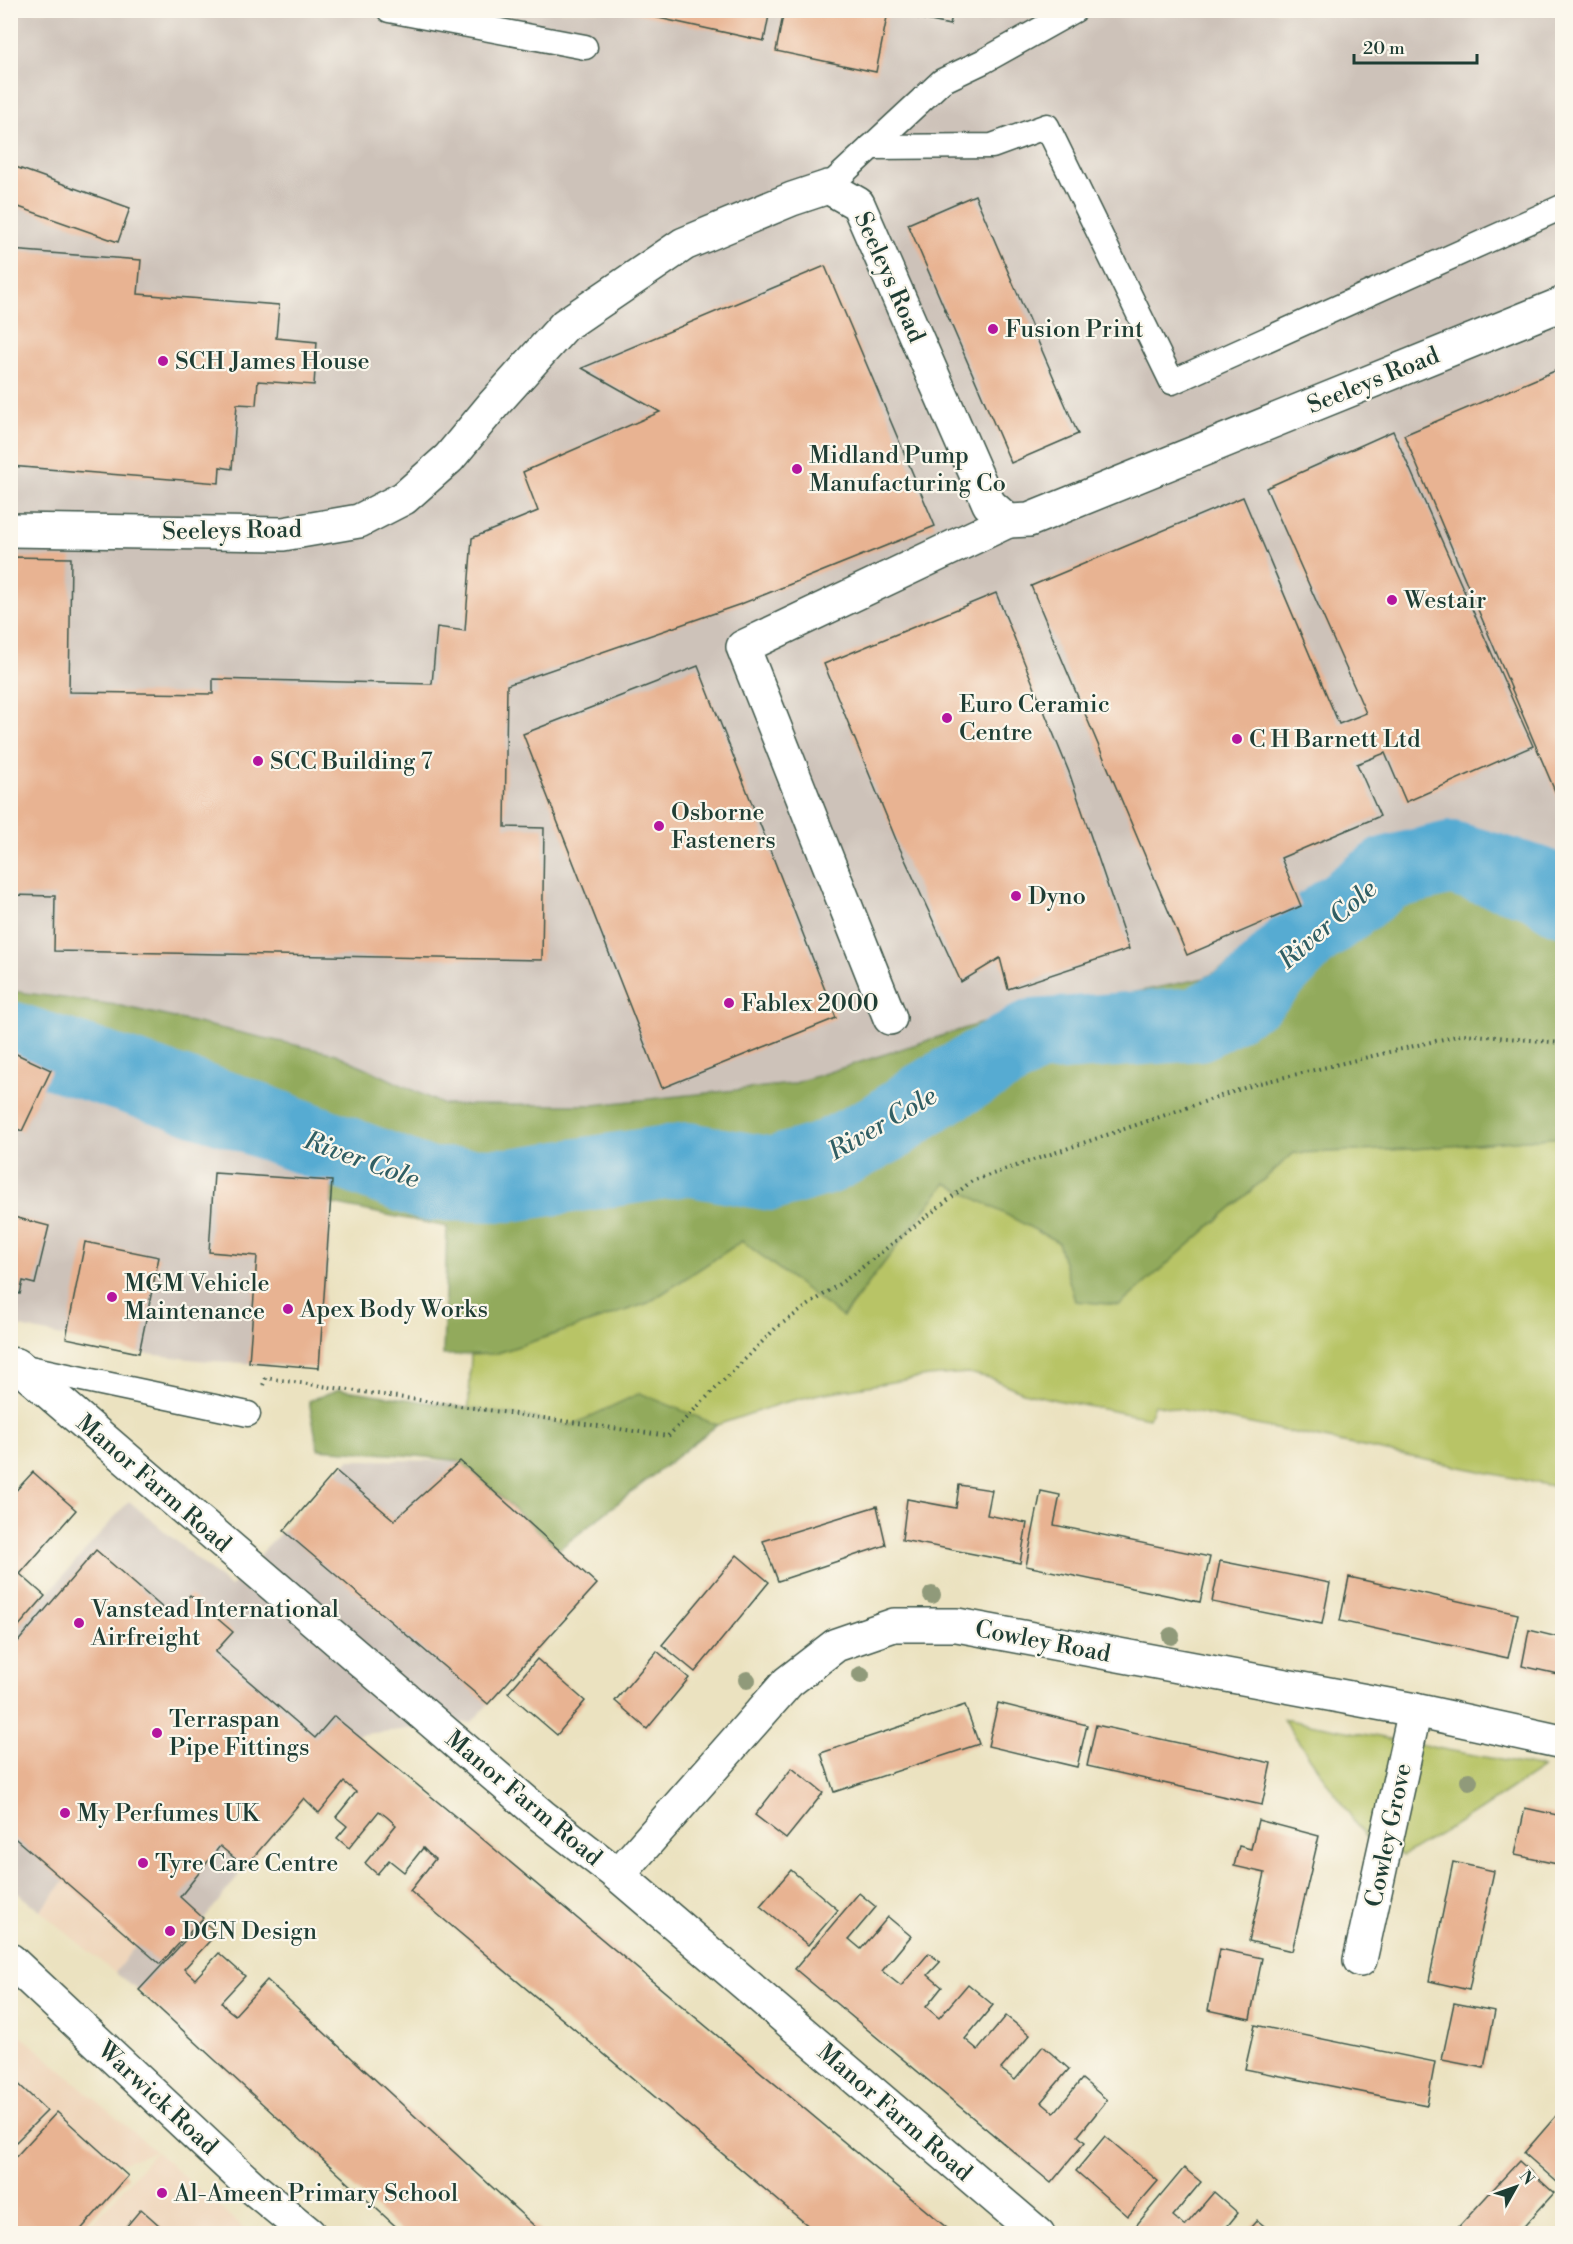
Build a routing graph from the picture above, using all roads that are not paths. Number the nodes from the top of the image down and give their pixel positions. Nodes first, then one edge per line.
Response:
1 (389, 10) edge
2 (1075, 10) edge
3 (473, 18) edge
4 (585, 47) dead end
5 (871, 147) junction
6 (828, 187) junction
7 (1563, 207) edge
8 (1563, 304) edge
9 (1008, 521) junction
10 (10, 530) edge
11 (890, 1018) dead end
12 (14, 1364) edge
13 (248, 1414) dead end
14 (1415, 1710) junction
15 (1563, 1742) edge
16 (618, 1875) junction
17 (10, 1960) edge
18 (1360, 1960) dead end
19 (309, 2234) edge
20 (1038, 2234) edge

1 - 3 lane
2 - 5 lane
3 - 4 lane
5 - 6 lane
5 - 7 lane
6 - 9 main road, Seeleys Road
6 - 10 main road, Seeleys Road
8 - 9 main road, Seeleys Road
9 - 11 main road
12 - 13 lane
12 - 16 main road, Manor Farm Road
14 - 15 main road, Cowley Road
14 - 16 main road, Cowley Road
14 - 18 main road, Cowley Grove
16 - 20 main road, Manor Farm Road
17 - 19 main road, Warwick Road

